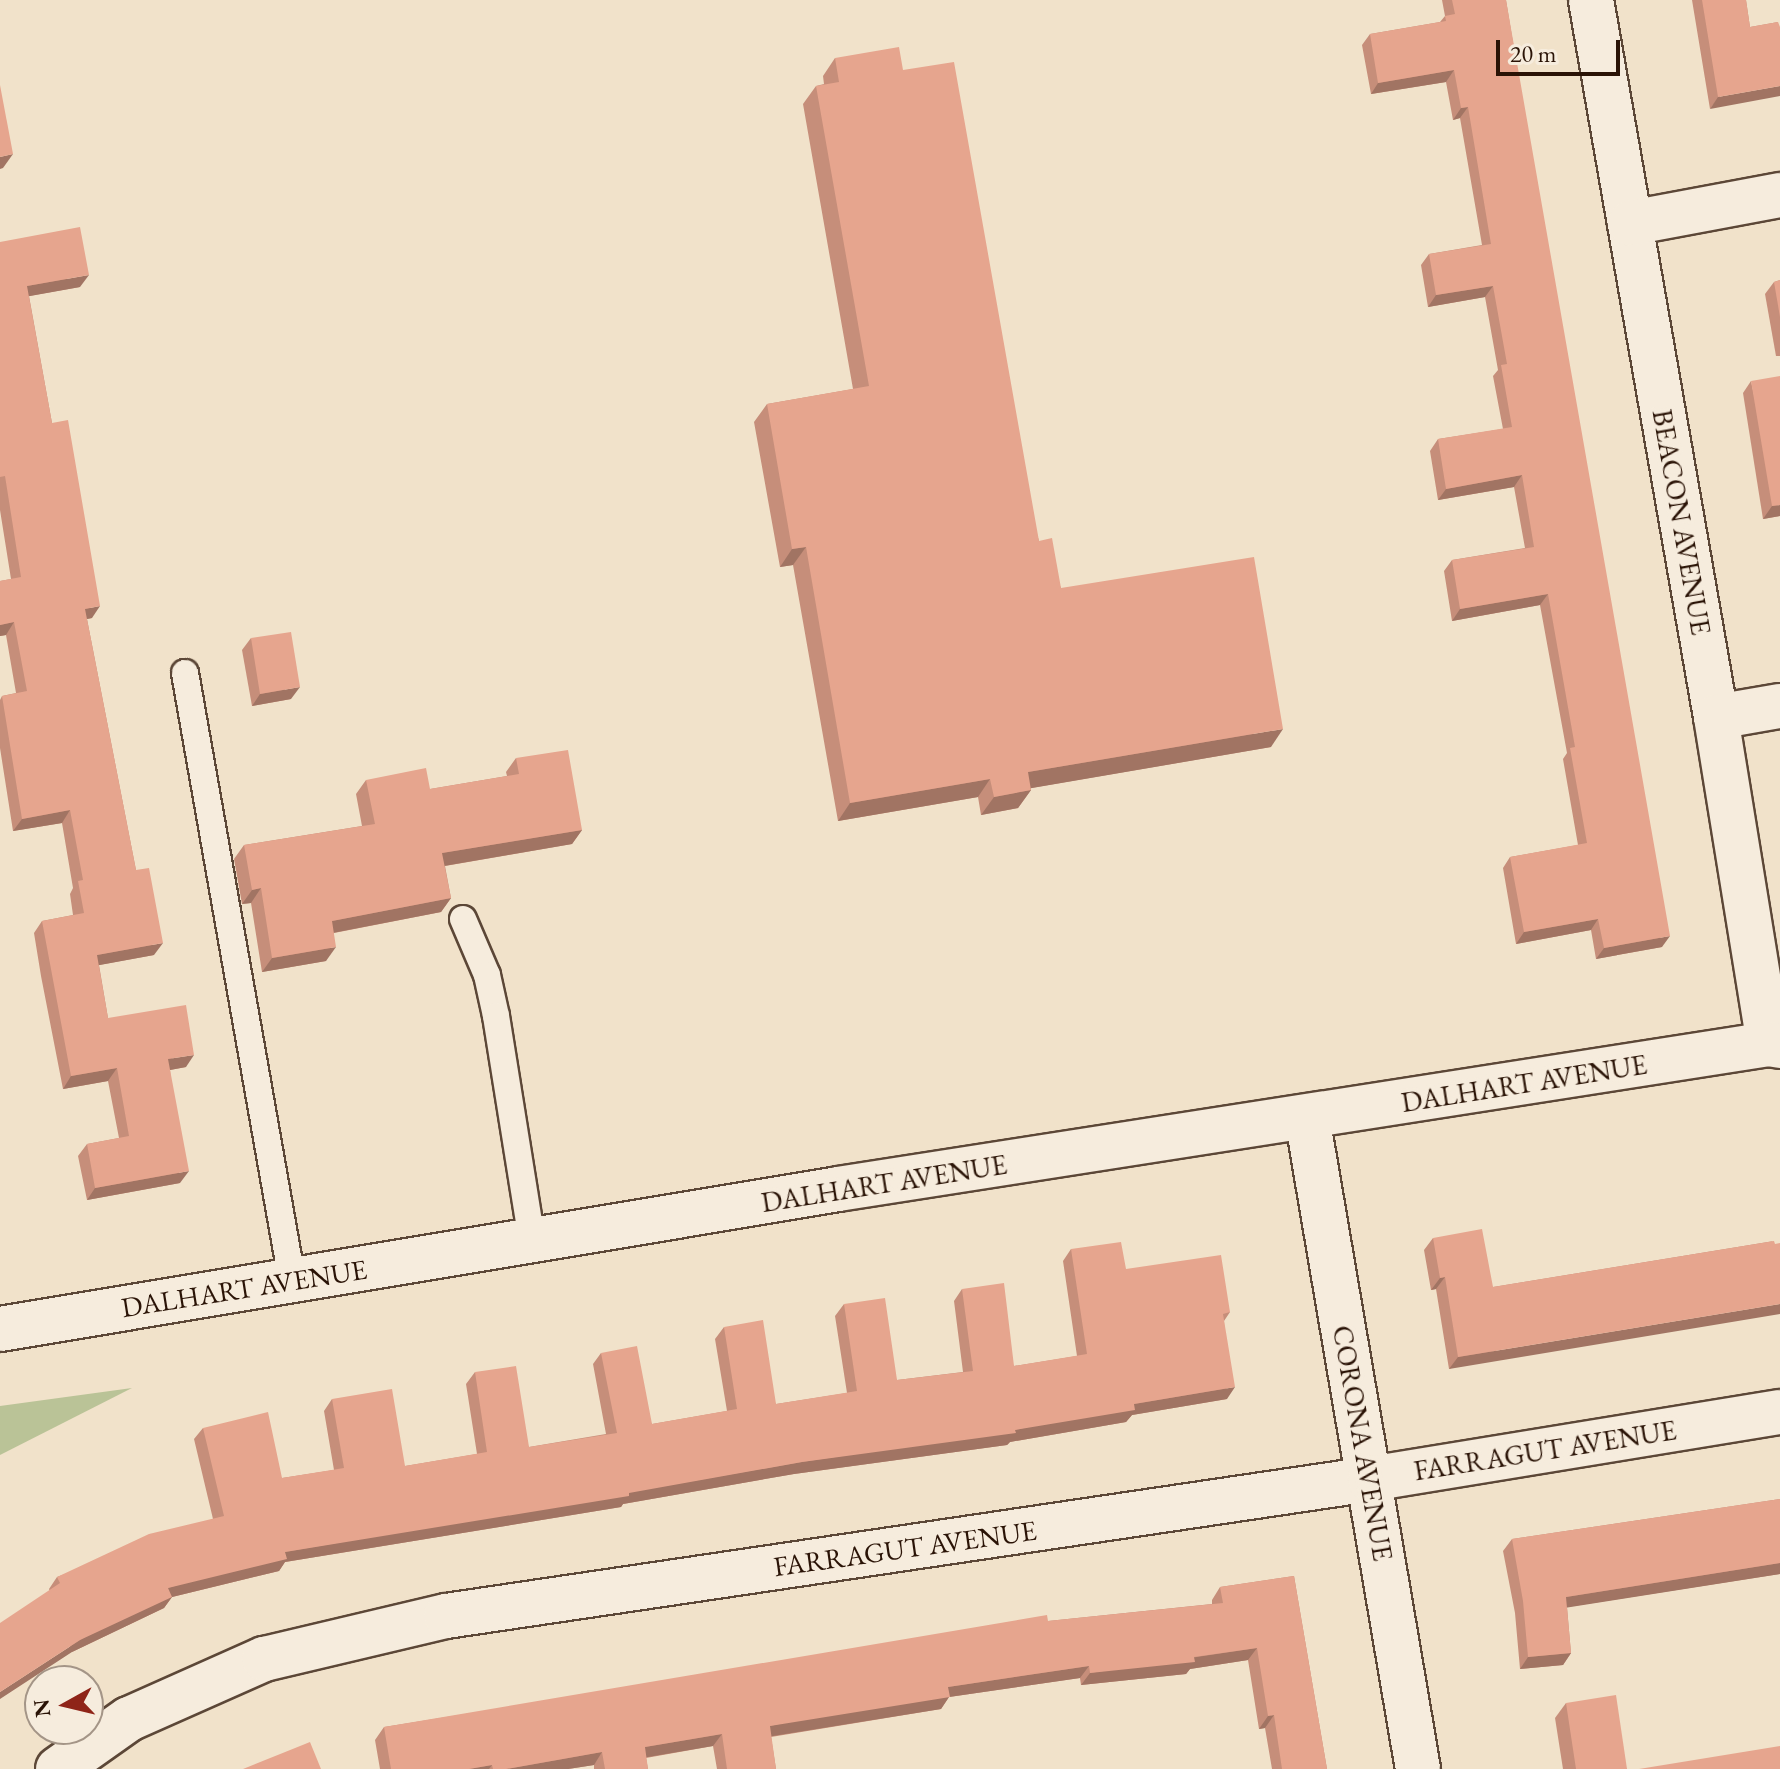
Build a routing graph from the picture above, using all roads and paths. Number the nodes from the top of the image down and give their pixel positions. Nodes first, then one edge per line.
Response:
1 (1591, 0) edge
2 (1780, 195) edge
3 (1630, 223) junction
4 (185, 673) dead end
5 (1780, 706) edge
6 (1716, 717) junction
7 (463, 919) dead end
8 (1776, 1043) edge
9 (1307, 1117) junction
10 (532, 1240) junction
11 (292, 1280) junction
12 (0, 1329) edge
13 (1780, 1412) edge
14 (1370, 1479) junction
15 (58, 1769) edge
16 (1418, 1769) edge

1 - 3 street, BEACON AVENUE
2 - 3 street
3 - 6 street, BEACON AVENUE
4 - 11 lane
5 - 6 street
6 - 8 street, BEACON AVENUE
7 - 10 lane
8 - 9 street, DALHART AVENUE
9 - 10 street, DALHART AVENUE
9 - 14 street, CORONA AVENUE
10 - 11 street, DALHART AVENUE
11 - 12 street, DALHART AVENUE
13 - 14 street, FARRAGUT AVENUE
14 - 15 street, FARRAGUT AVENUE
14 - 16 street, CORONA AVENUE

